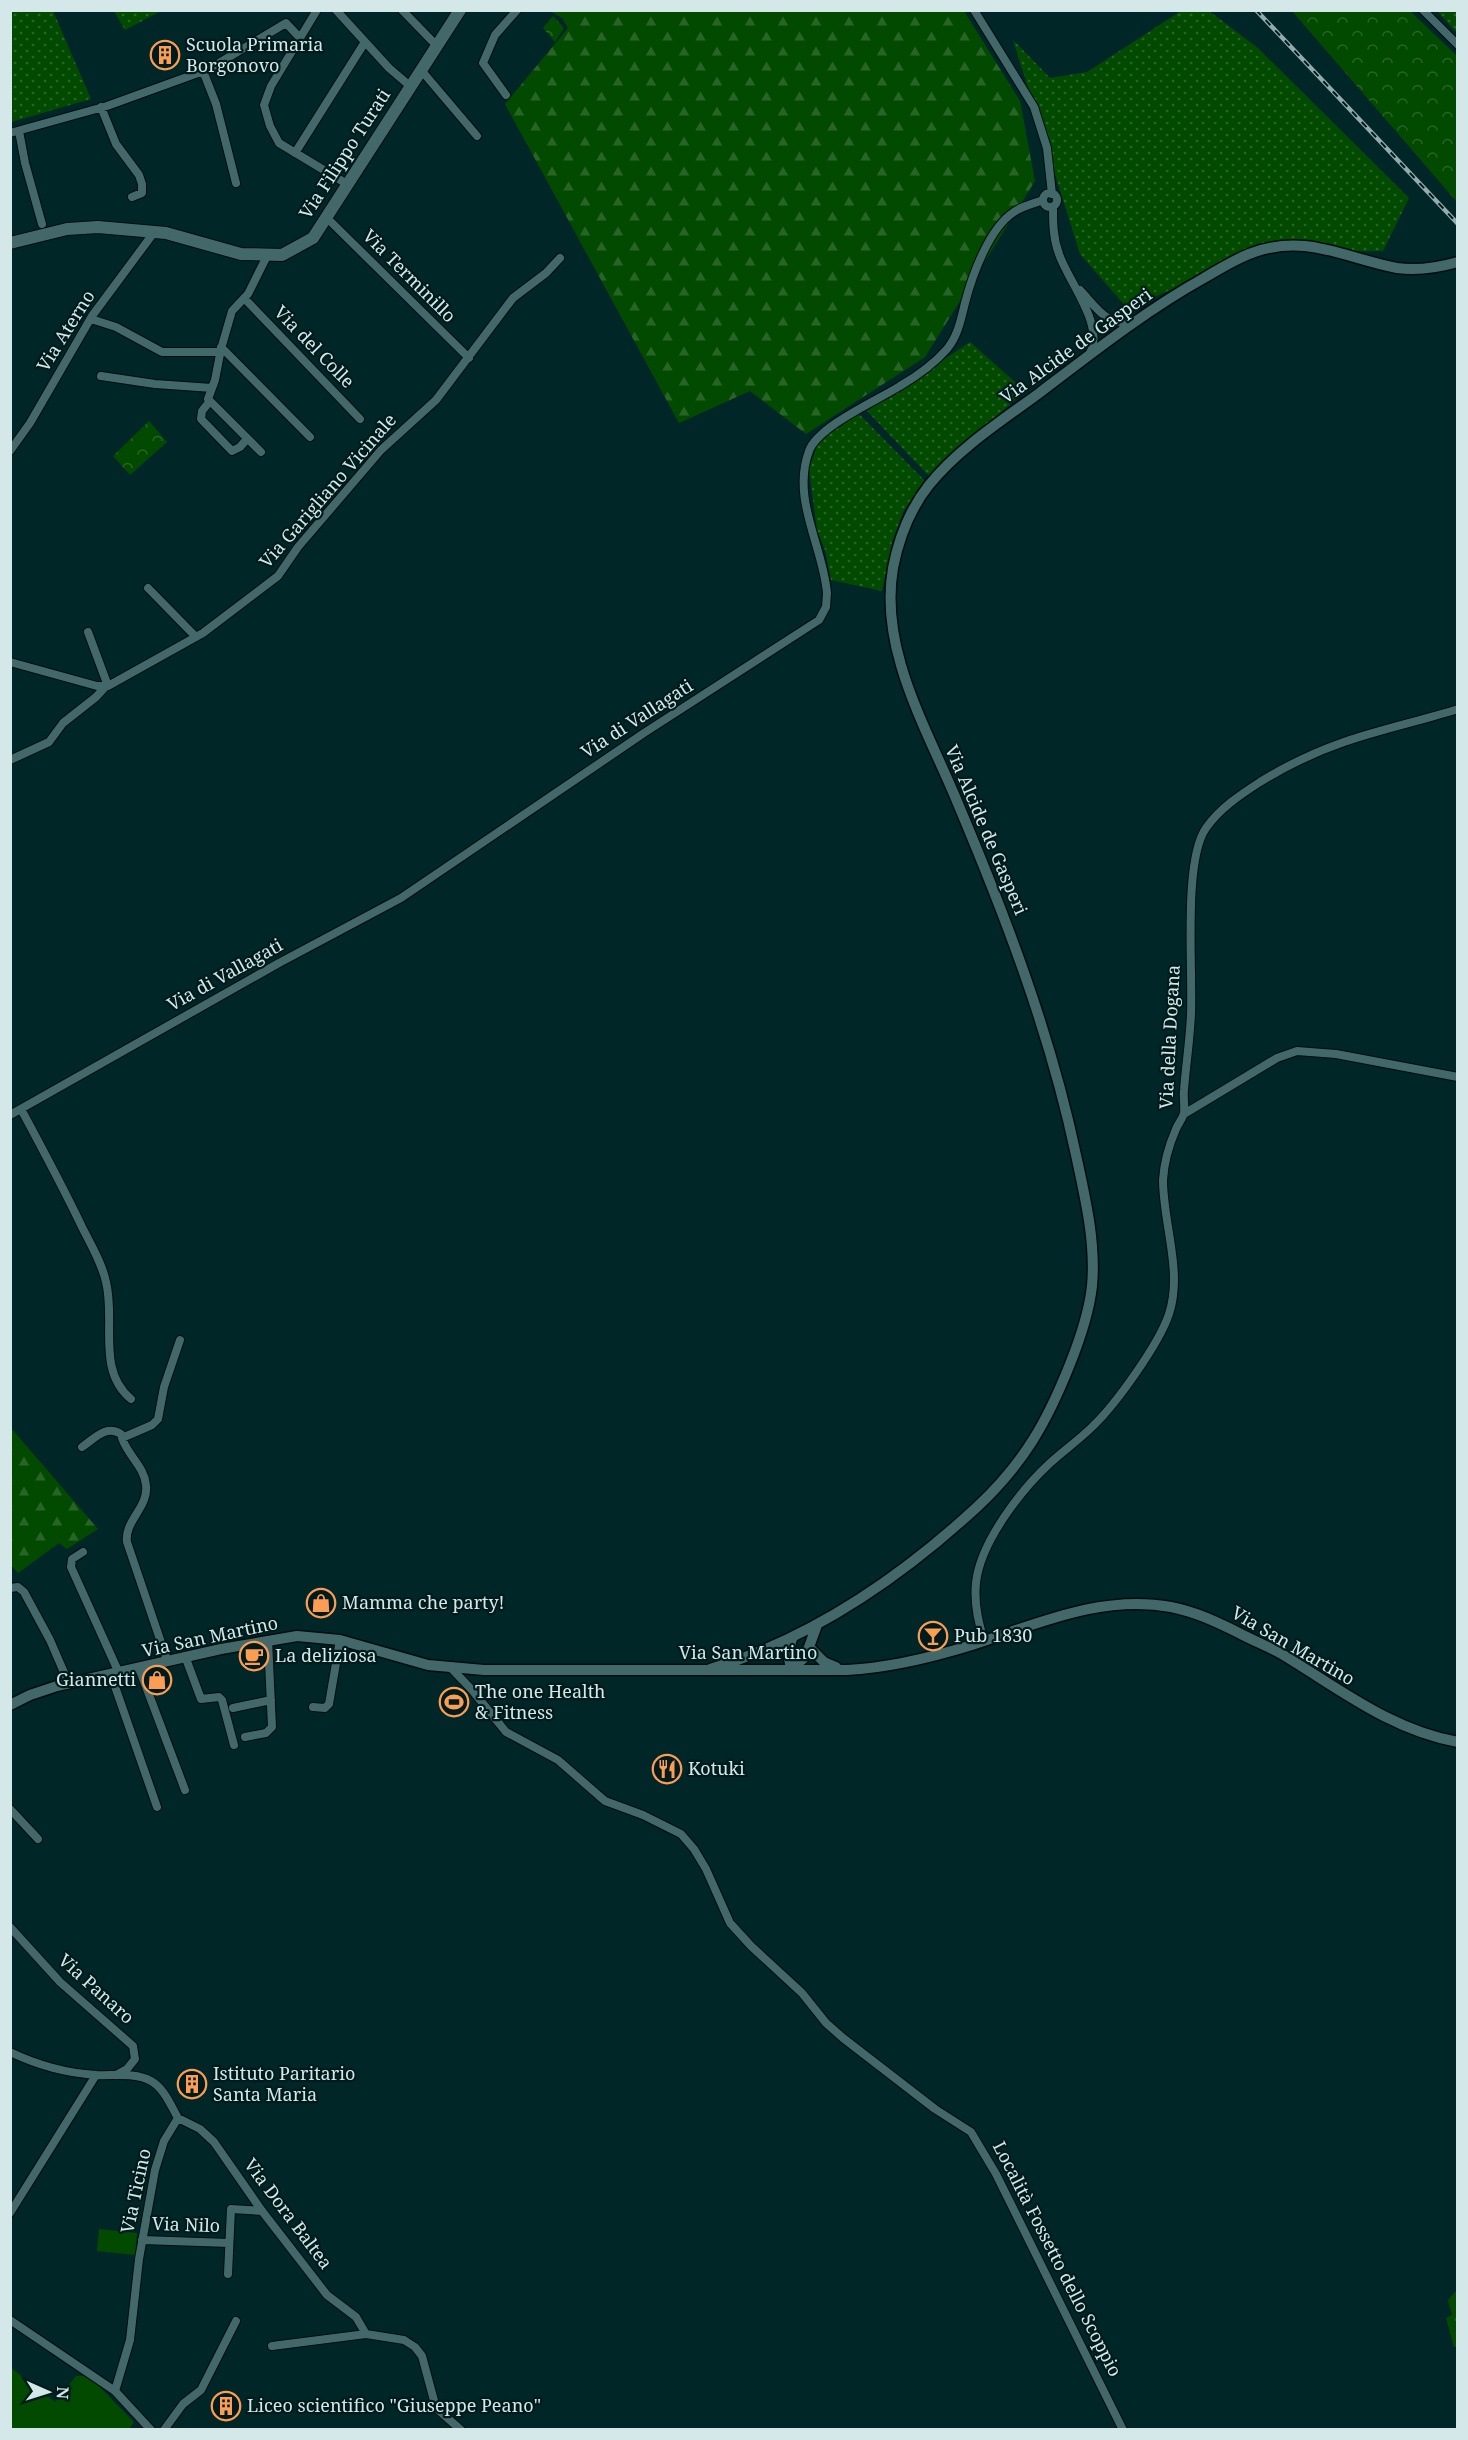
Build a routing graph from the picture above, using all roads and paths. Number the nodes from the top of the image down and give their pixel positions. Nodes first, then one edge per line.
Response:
1 (317, 10) edge
2 (336, 10) edge
3 (402, 10) edge
4 (460, 10) edge
5 (517, 10) edge
6 (974, 10) edge
7 (1423, 10) edge
8 (300, 38) junction
9 (365, 42) junction
10 (1458, 45) edge
11 (437, 46) junction
12 (421, 70) junction
13 (203, 71) junction
14 (410, 86) junction
15 (506, 95) dead end
16 (101, 107) junction
17 (15, 132) edge
18 (477, 136) dead end
19 (295, 153) junction
20 (236, 183) dead end
21 (347, 184) junction
22 (1052, 194) junction
23 (132, 196) dead end
24 (1043, 200) junction
25 (1053, 207) junction
26 (326, 217) junction
27 (42, 224) dead end
28 (155, 231) junction
29 (10, 243) edge
30 (268, 254) junction
31 (560, 258) dead end
32 (1458, 262) edge
33 (1075, 285) junction
34 (244, 298) junction
35 (91, 319) junction
36 (1111, 321) junction
37 (1135, 321) junction
38 (1095, 334) junction
39 (1111, 339) junction
40 (221, 350) junction
41 (1089, 355) junction
42 (469, 358) junction
43 (101, 376) dead end
44 (212, 388) junction
45 (210, 401) junction
46 (360, 419) dead end
47 (310, 437) dead end
48 (248, 439) junction
49 (10, 451) edge
50 (261, 452) dead end
51 (148, 588) dead end
52 (87, 632) dead end
53 (196, 637) junction
54 (10, 662) edge
55 (107, 686) junction
56 (1458, 709) edge
57 (10, 760) edge
58 (1458, 1077) edge
59 (21, 1109) junction
60 (1184, 1114) junction
61 (10, 1115) edge
62 (180, 1340) dead end
63 (130, 1399) dead end
64 (116, 1423) dead end
65 (122, 1436) junction
66 (82, 1447) dead end
67 (82, 1552) dead end
68 (10, 1588) edge
69 (818, 1625) junction
70 (792, 1639) junction
71 (268, 1640) junction
72 (340, 1640) junction
73 (984, 1640) junction
74 (809, 1647) junction
75 (185, 1656) junction
76 (167, 1660) junction
77 (139, 1668) junction
78 (451, 1668) junction
79 (710, 1669) junction
80 (854, 1669) junction
81 (791, 1670) junction
82 (115, 1674) junction
83 (69, 1684) junction
84 (271, 1701) junction
85 (10, 1705) edge
86 (313, 1707) dead end
87 (232, 1708) dead end
88 (245, 1737) dead end
89 (1458, 1742) edge
90 (234, 1745) dead end
91 (185, 1790) dead end
92 (157, 1807) dead end
93 (10, 1809) edge
94 (38, 1839) dead end
95 (10, 1927) edge
96 (10, 2052) edge
97 (96, 2075) junction
98 (116, 2075) junction
99 (178, 2118) junction
100 (262, 2211) junction
101 (10, 2213) edge
102 (142, 2240) junction
103 (229, 2243) junction
104 (228, 2274) dead end
105 (10, 2320) edge
106 (236, 2321) dead end
107 (366, 2334) junction
108 (272, 2346) dead end
109 (115, 2391) junction
110 (151, 2430) edge
111 (164, 2430) edge
112 (461, 2430) edge
113 (1124, 2430) edge

1 - 8 street
2 - 9 street
3 - 11 street
4 - 11 main road, Via Filippo Turati
5 - 15 street
6 - 22 street
7 - 10 street
8 - 13 street
8 - 19 street
9 - 14 street
9 - 19 street
11 - 12 main road, Via Filippo Turati
12 - 14 main road, Via Filippo Turati
12 - 18 street
13 - 16 street
13 - 20 street
14 - 21 main road, Via Filippo Turati
16 - 17 street
16 - 23 street
17 - 27 street
19 - 21 street
21 - 26 main road, Via Filippo Turati
22 - 24 street
22 - 25 street
24 - 25 street
24 - 59 street, Via di Vallagati
25 - 33 street
26 - 30 main road, Via Filippo Turati
26 - 42 street, Via Terminillo
28 - 29 main road, Via Filippo Turati
28 - 30 main road, Via Filippo Turati
28 - 35 street, Via Aterno
30 - 34 street
31 - 42 street, Via Garigliano Vicinale
32 - 37 street, Via Alcide de Gasperi
33 - 36 street
33 - 38 street
34 - 40 street
34 - 46 street, Via del Colle
35 - 40 street
35 - 49 street, Via Aterno
36 - 37 street
36 - 39 street
37 - 39 street, Via Alcide de Gasperi
38 - 39 street
38 - 41 street
39 - 41 street, Via Alcide de Gasperi
40 - 44 street
40 - 47 street
41 - 69 street, Via Alcide de Gasperi
42 - 53 street, Via Garigliano Vicinale
43 - 44 street
44 - 45 street
45 - 48 street
45 - 48 street
48 - 50 street
51 - 53 street
52 - 55 street
53 - 55 street, Via Garigliano Vicinale
54 - 55 street
55 - 57 street, Via Garigliano Vicinale
56 - 60 street, Via della Dogana
58 - 60 street
59 - 61 street, Via di Vallagati
59 - 63 street
60 - 73 street, Via della Dogana
62 - 65 street
64 - 65 street
65 - 66 street
65 - 76 street
67 - 82 street
68 - 83 street
69 - 70 street, Via Alcide de Gasperi
69 - 74 street
70 - 79 street, Via Alcide de Gasperi
70 - 81 street
71 - 72 street, Via San Martino
71 - 75 street, Via San Martino
71 - 84 street
72 - 78 street, Via San Martino
72 - 86 street
73 - 80 street, Via San Martino
73 - 89 street, Via San Martino
74 - 80 street
74 - 81 street
75 - 76 street, Via San Martino
75 - 90 street
76 - 77 street, Via San Martino
77 - 82 street, Via San Martino
77 - 91 street
78 - 79 street, Via San Martino
78 - 113 street, Località Fossetto dello Scoppio
79 - 81 street, Via San Martino
80 - 81 street, Via San Martino
82 - 83 street, Via San Martino
82 - 92 street
83 - 85 street, Via San Martino
84 - 87 street
84 - 88 street
93 - 94 street
95 - 98 street, Via Panaro
96 - 97 street
97 - 98 street
97 - 101 street
98 - 99 street
99 - 100 street, Via Dora Baltea
99 - 102 street, Via Ticino
100 - 103 street, Via Nilo
100 - 107 street, Via Dora Baltea
102 - 103 street, Via Nilo
102 - 109 street, Via Ticino
103 - 104 street, Via Nilo
105 - 109 street
106 - 111 street
107 - 108 street
107 - 112 street
109 - 110 street

